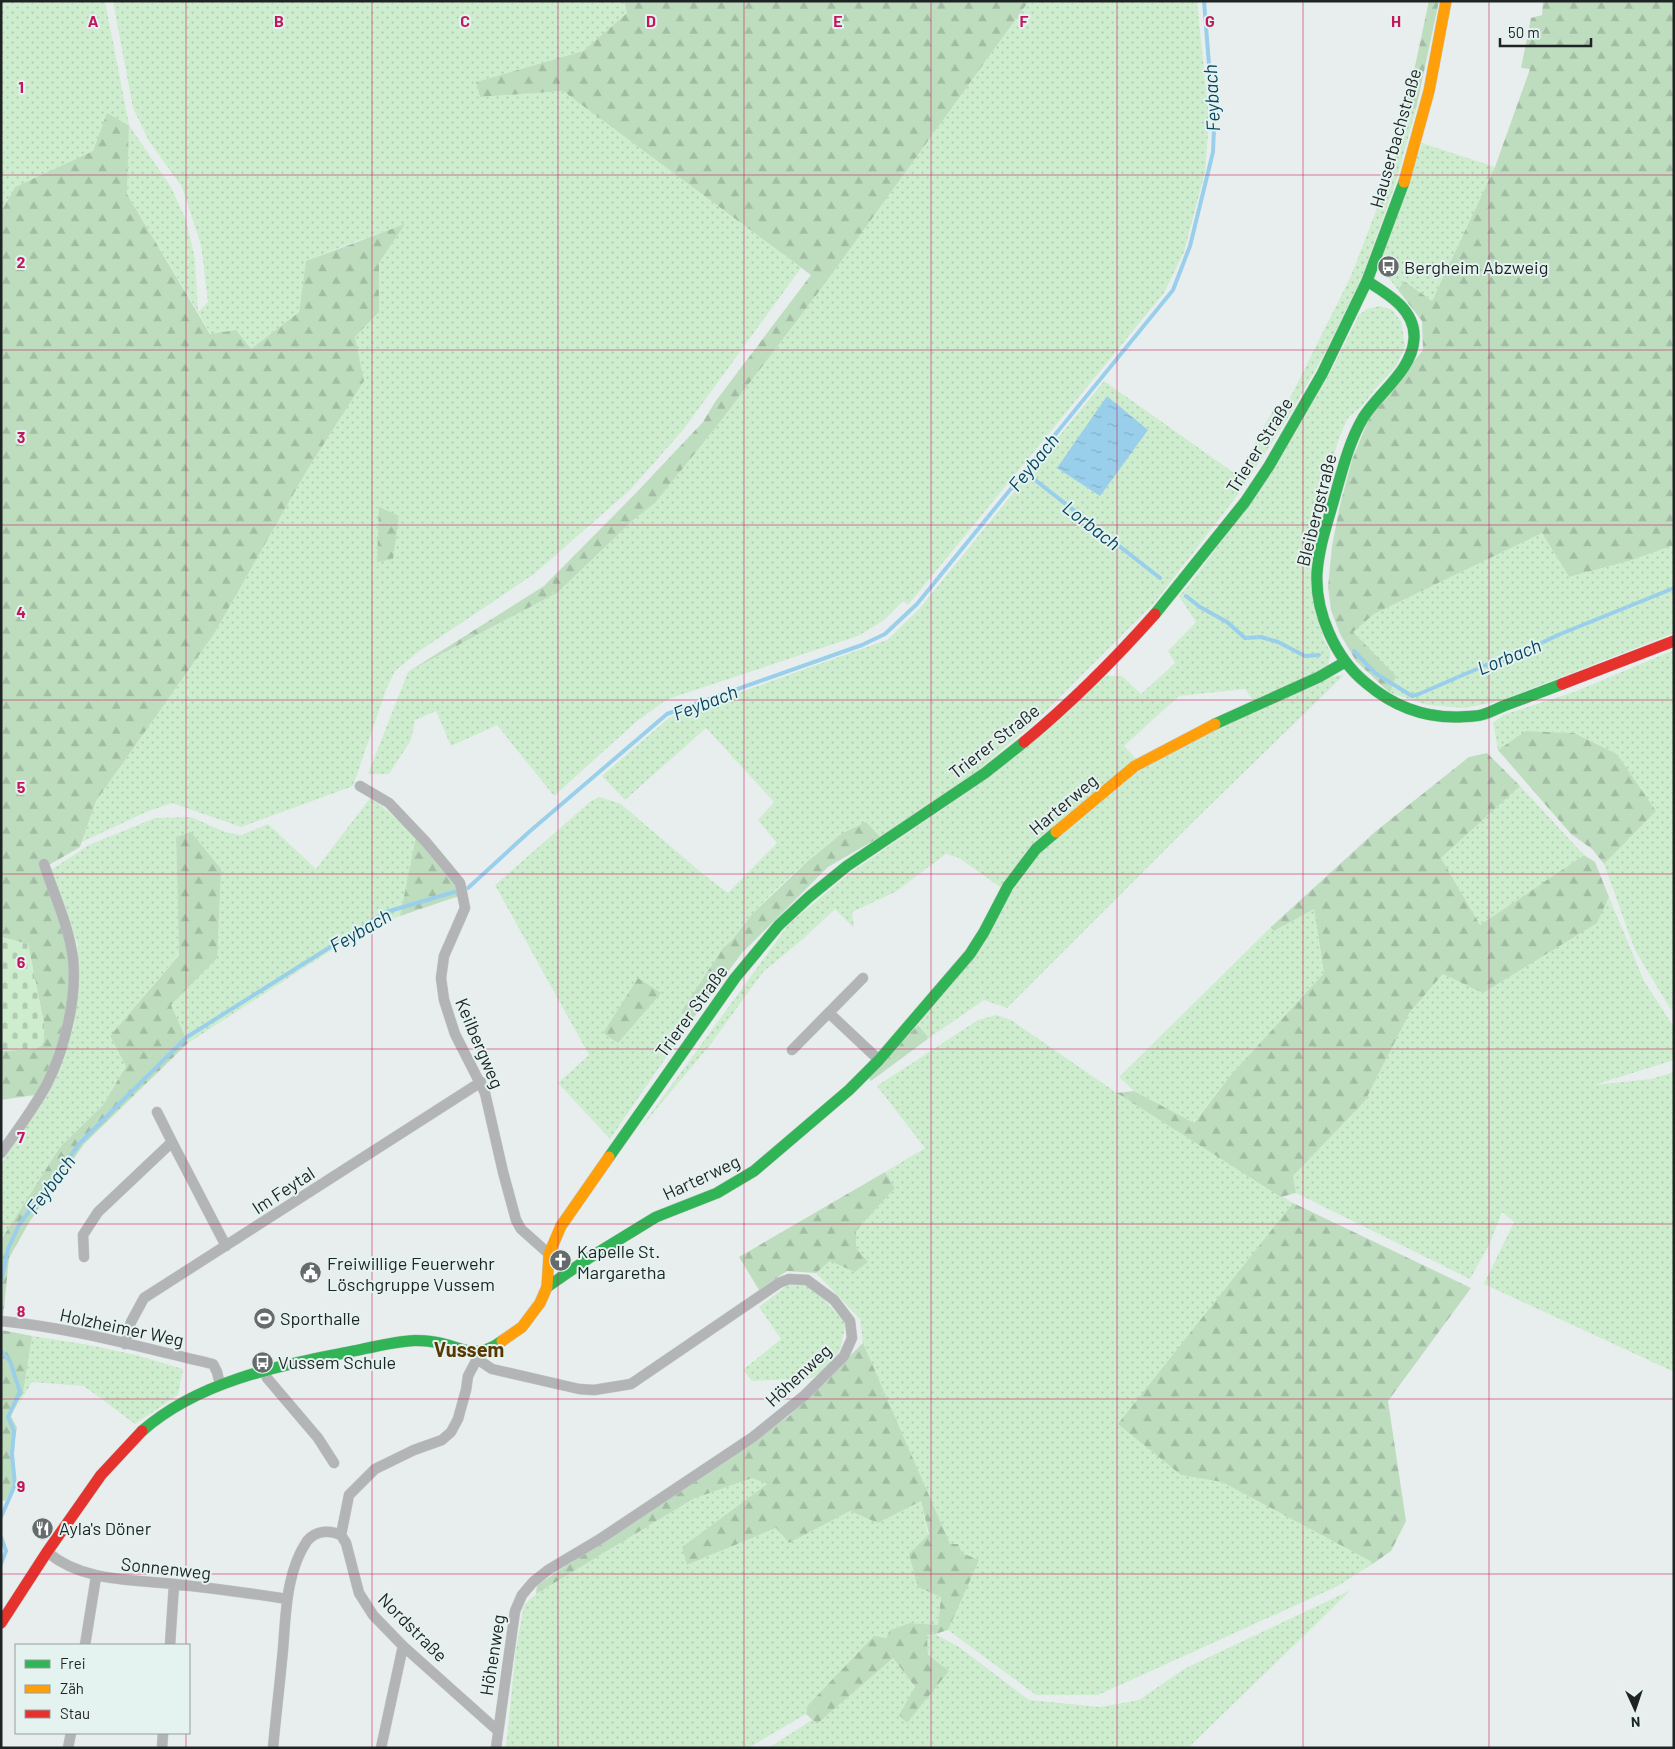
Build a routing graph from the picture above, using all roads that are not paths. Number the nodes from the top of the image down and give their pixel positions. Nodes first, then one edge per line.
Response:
1 (1446, 1) edge
2 (1367, 282) junction
3 (1674, 641) edge
4 (1345, 662) junction
5 (360, 786) dead end
6 (44, 864) dead end
7 (863, 978) dead end
8 (830, 1013) junction
9 (792, 1050) dead end
10 (879, 1060) junction
11 (481, 1082) junction
12 (157, 1112) dead end
13 (172, 1142) junction
14 (1, 1154) edge
15 (226, 1246) junction
16 (549, 1254) junction
17 (84, 1257) dead end
18 (547, 1287) junction
19 (4, 1322) edge
20 (125, 1344) junction
21 (477, 1355) junction
22 (265, 1370) junction
23 (220, 1384) junction
24 (334, 1462) dead end
25 (341, 1535) junction
26 (47, 1552) junction
27 (96, 1576) junction
28 (174, 1584) junction
29 (287, 1599) junction
30 (1, 1623) edge
31 (85, 1644) edge
32 (170, 1644) edge
33 (403, 1646) junction
34 (498, 1730) junction
35 (71, 1734) edge
36 (163, 1734) edge
37 (68, 1748) edge
38 (162, 1748) edge
39 (273, 1748) edge
40 (381, 1748) edge
41 (496, 1748) edge

1 - 2 main road, Hauserbachstraße
2 - 4 main road, Bleibergstraße
2 - 16 main road, Trierer Straße
3 - 4 main road, Bleibergstraße
4 - 10 main road, Harterweg
5 - 11 street, Keilbergweg
6 - 14 street
7 - 8 street
8 - 9 street
8 - 10 street
10 - 18 main road, Harterweg
11 - 15 street, Im Feytal
11 - 16 street, Keilbergweg
12 - 13 street
13 - 15 street
13 - 17 street
15 - 20 street, Im Feytal
16 - 18 main road, Trierer Straße
18 - 21 main road, Trierer Straße
19 - 20 street, Holzheimer Weg
20 - 23 street, Holzheimer Weg
21 - 22 main road, Trierer Straße
21 - 25 street
21 - 34 street, Höhenweg
22 - 23 main road, Trierer Straße
22 - 24 street
23 - 26 main road, Trierer Straße
25 - 29 street
25 - 33 street, Nordstraße
26 - 27 street, Sonnenweg
26 - 30 main road, Trierer Straße
27 - 28 street, Sonnenweg
27 - 31 street
28 - 29 street, Sonnenweg
28 - 32 street
29 - 39 street
33 - 34 street, Nordstraße
33 - 40 street
34 - 41 street, Höhenweg
35 - 37 street
36 - 38 street

